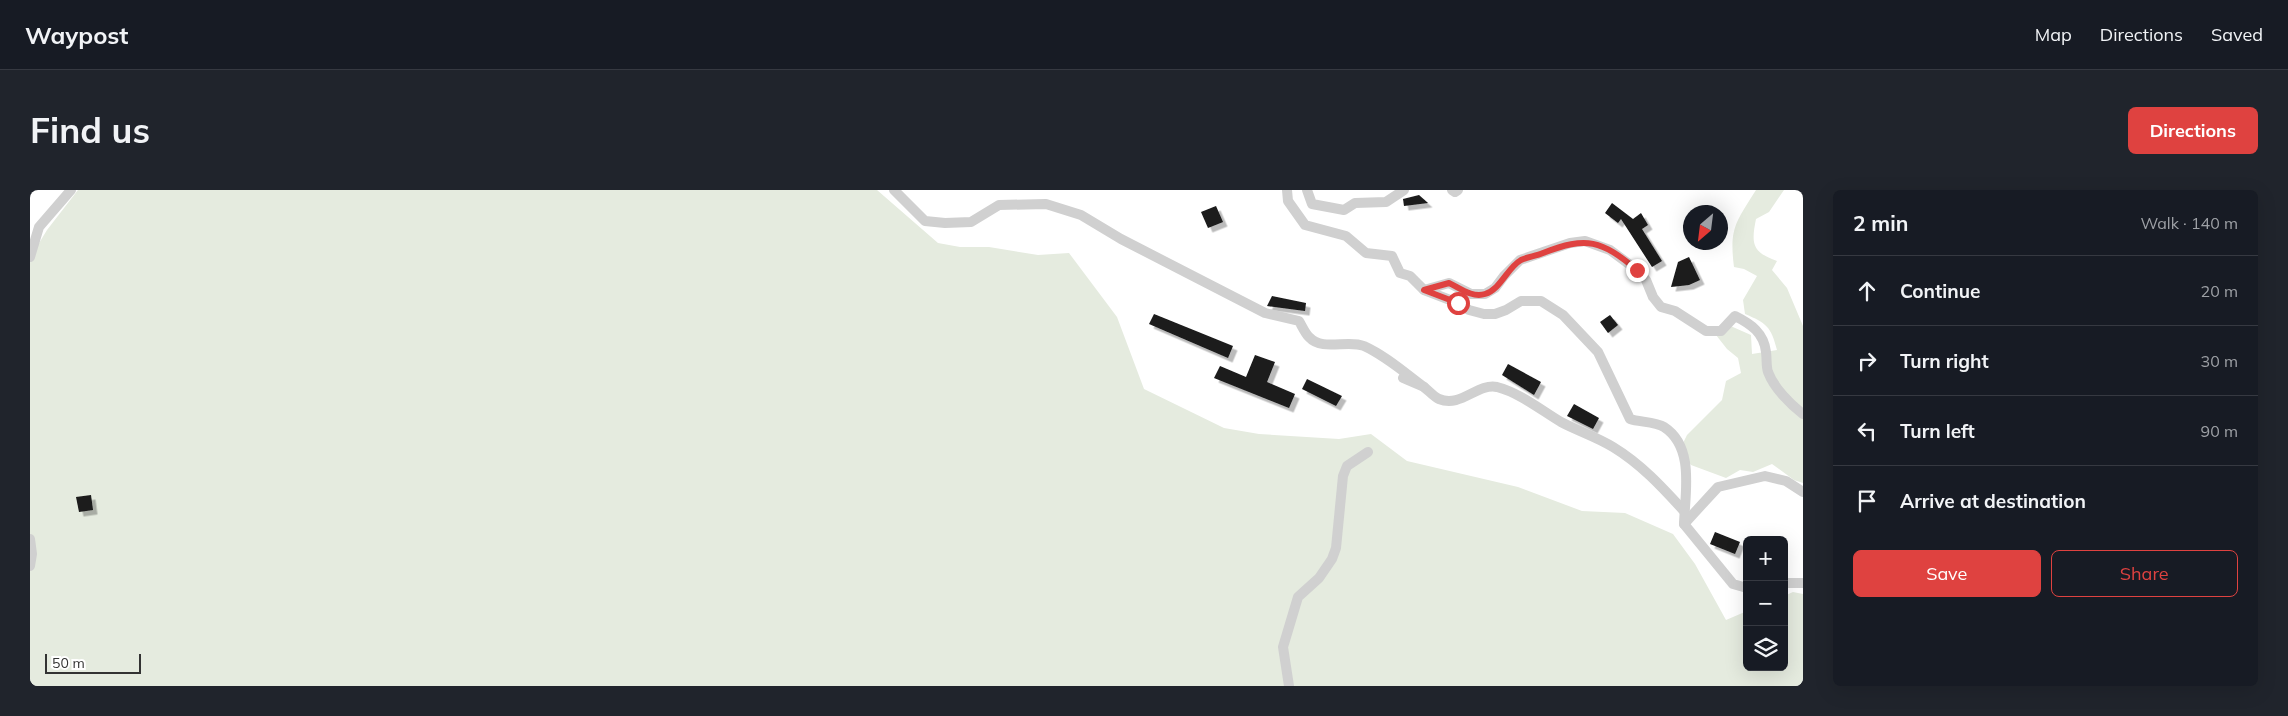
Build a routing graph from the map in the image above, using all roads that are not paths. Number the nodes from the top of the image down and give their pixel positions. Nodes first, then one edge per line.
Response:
1 (71, 190) edge
2 (894, 190) edge
3 (1287, 190) edge
4 (1307, 190) edge
5 (1404, 190) edge
6 (1452, 190) edge
7 (1458, 190) edge
8 (30, 257) edge
9 (1424, 290) junction
10 (1403, 378) dead end
11 (1424, 388) junction
12 (1803, 414) edge
13 (1368, 452) dead end
14 (1803, 492) edge
15 (1684, 510) junction
16 (1684, 524) junction
17 (30, 539) edge
18 (30, 566) edge
19 (1788, 583) edge
20 (1803, 583) edge
21 (1743, 587) edge
22 (1289, 686) edge

1 - 8 street
2 - 11 street
3 - 9 street
4 - 5 street
6 - 7 street
9 - 12 street
9 - 15 street
10 - 11 street
11 - 15 street
13 - 22 street
14 - 16 street
15 - 16 street
16 - 21 street
17 - 18 street
19 - 20 street

